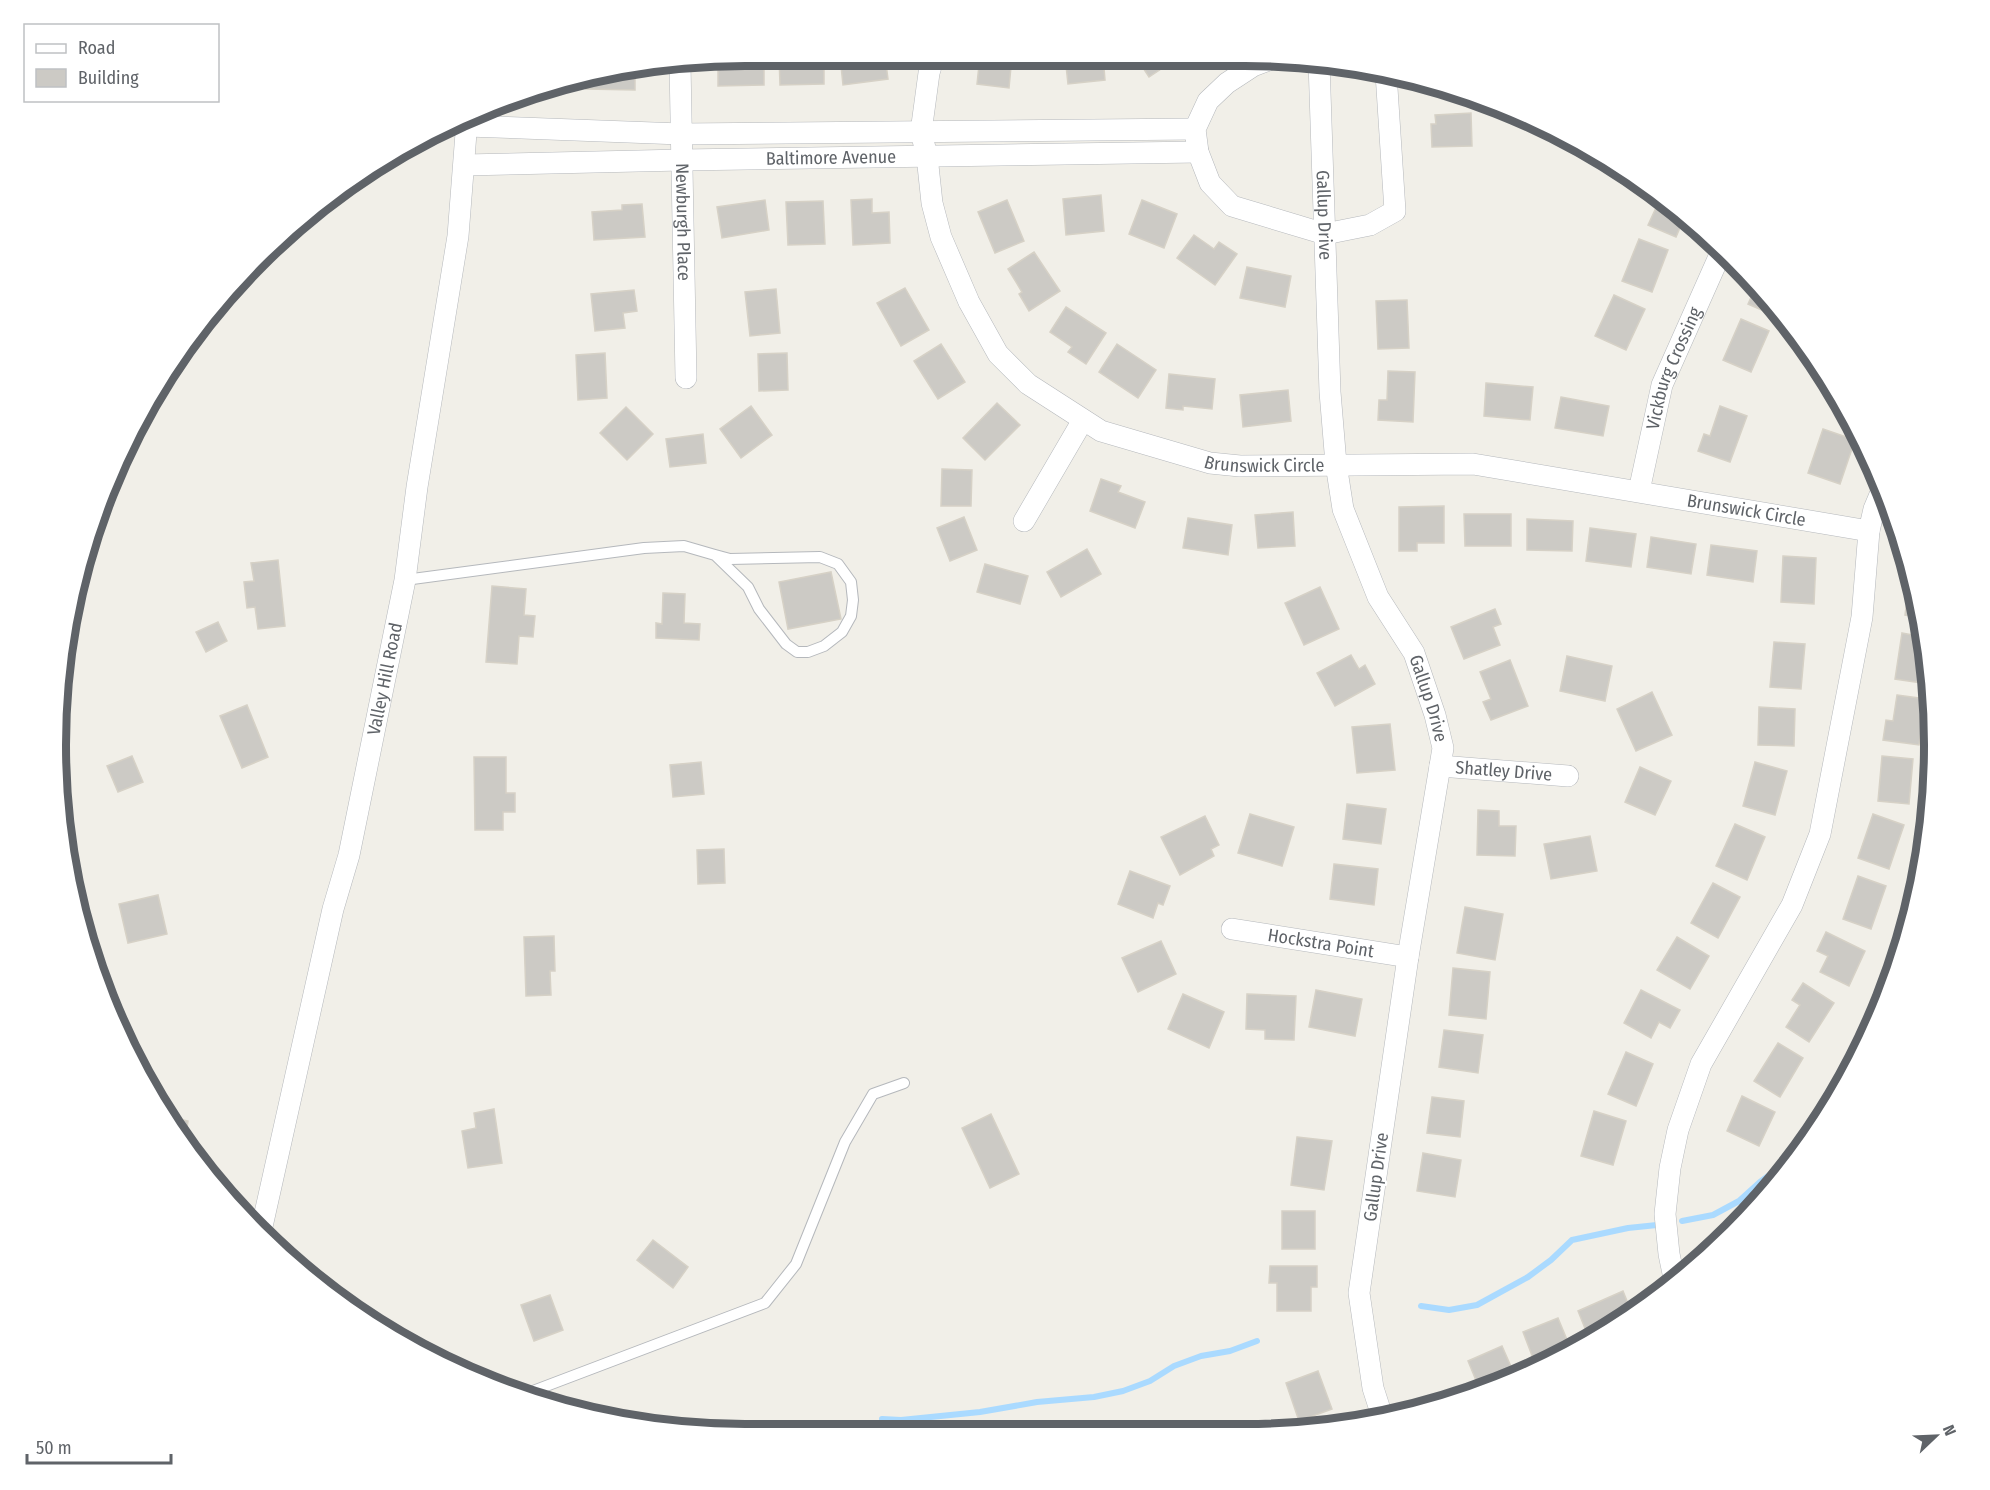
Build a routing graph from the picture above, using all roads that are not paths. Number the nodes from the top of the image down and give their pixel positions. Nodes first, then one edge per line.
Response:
1 (931, 66) edge
2 (1253, 66) edge
3 (680, 69) edge
4 (1319, 70) edge
5 (1387, 81) edge
6 (473, 123) edge
7 (467, 126) edge
8 (1195, 129) junction
9 (921, 132) junction
10 (681, 134) junction
11 (1198, 152) junction
12 (927, 156) junction
13 (682, 160) junction
14 (465, 165) junction
15 (1325, 234) junction
16 (1718, 259) edge
17 (686, 378) dead end
18 (1083, 420) junction
19 (1336, 464) junction
20 (1639, 491) junction
21 (1878, 500) edge
22 (1024, 521) dead end
23 (1869, 531) junction
24 (715, 555) junction
25 (405, 580) junction
26 (1440, 766) junction
27 (1569, 776) dead end
28 (1232, 929) dead end
29 (1408, 957) junction
30 (904, 1083) dead end
31 (263, 1223) edge
32 (1673, 1272) edge
33 (535, 1390) edge
34 (1380, 1410) edge

1 - 9 street, Brunswick Circle
2 - 8 street
3 - 10 street, Newburgh Place
4 - 15 street, Gallup Drive
5 - 15 street
6 - 10 street, Baltimore Avenue
7 - 14 street, Valley Hill Road
8 - 9 street, Baltimore Avenue
8 - 11 street
9 - 10 street, Baltimore Avenue
9 - 12 street, Brunswick Circle
10 - 13 street, Newburgh Place
11 - 12 street, Baltimore Avenue
11 - 15 street
12 - 13 street, Baltimore Avenue
12 - 18 street, Brunswick Circle
13 - 14 street, Baltimore Avenue
13 - 17 street, Newburgh Place
14 - 25 street, Valley Hill Road
15 - 19 street, Gallup Drive
16 - 20 street, Vickburg Crossing
18 - 19 street, Brunswick Circle
18 - 22 street
19 - 20 street, Brunswick Circle
19 - 26 street, Gallup Drive
20 - 23 street, Brunswick Circle
21 - 23 street
23 - 32 street
24 - 24 lane
24 - 25 lane
25 - 31 street, Valley Hill Road
26 - 27 street, Shatley Drive
26 - 29 street, Gallup Drive
28 - 29 street, Hockstra Point
29 - 34 street, Gallup Drive
30 - 33 lane

